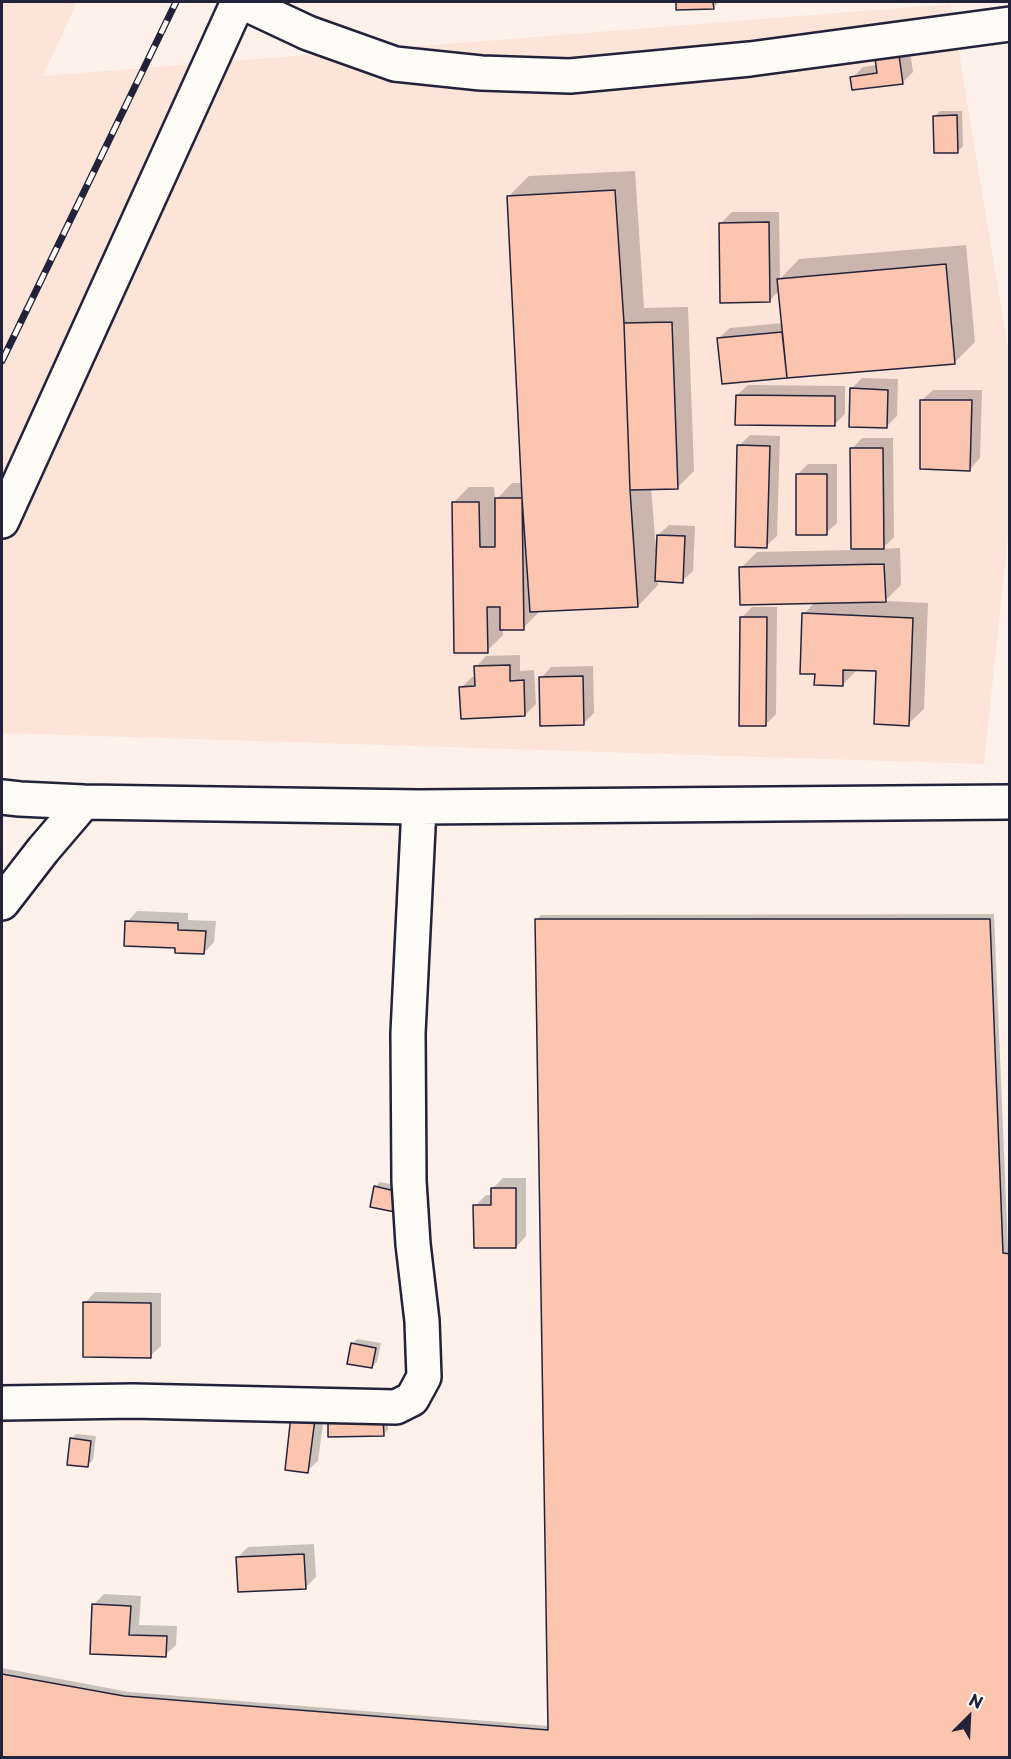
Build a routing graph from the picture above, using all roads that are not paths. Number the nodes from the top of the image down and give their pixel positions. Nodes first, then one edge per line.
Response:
1 (240, 2) edge
2 (1010, 24) edge
3 (2, 521) edge
4 (2, 797) edge
5 (84, 802) junction
6 (1010, 802) edge
7 (419, 807) junction
8 (2, 903) edge
9 (2, 1403) edge

1 - 2 street
1 - 3 street
4 - 5 street
5 - 7 street
5 - 8 street
6 - 7 street
7 - 9 street

